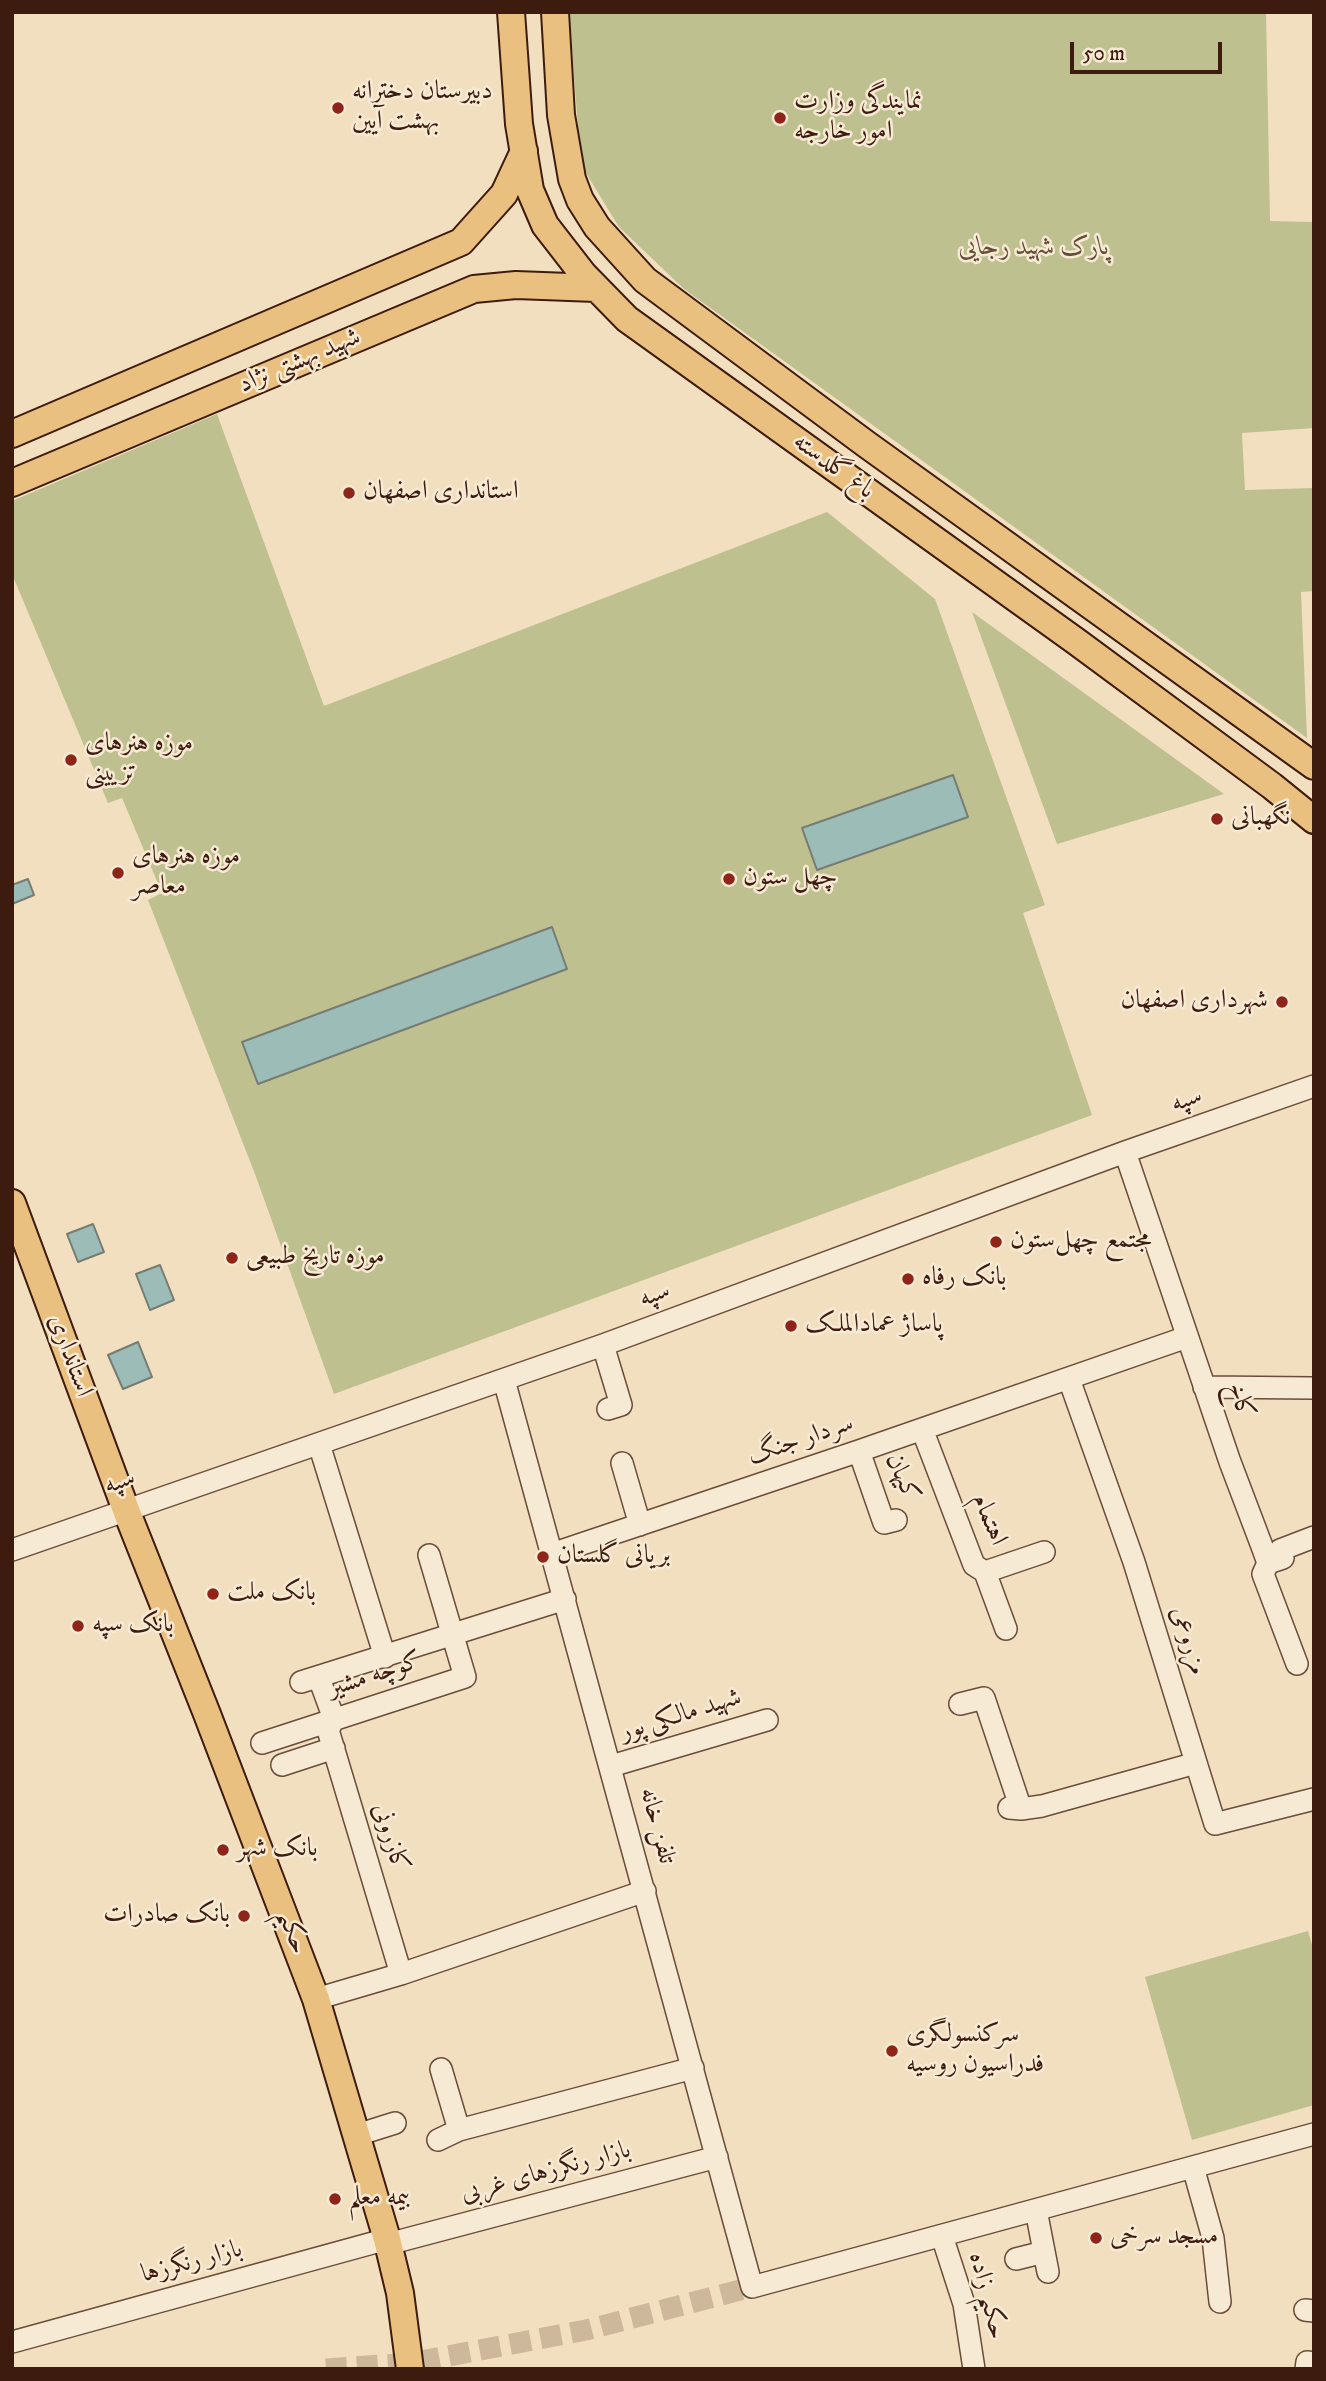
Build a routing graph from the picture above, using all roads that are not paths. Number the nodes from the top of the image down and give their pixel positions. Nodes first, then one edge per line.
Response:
1 (511, 12) edge
2 (555, 12) edge
3 (524, 151) junction
4 (596, 288) junction
5 (800, 395) junction
6 (777, 427) junction
7 (12, 434) edge
8 (12, 483) edge
9 (1212, 694) junction
10 (1188, 724) junction
11 (1314, 766) edge
12 (1314, 820) edge
13 (1314, 1086) edge
14 (1125, 1152) junction
15 (12, 1203) edge
16 (1187, 1337) junction
17 (603, 1345) junction
18 (1069, 1379) junction
19 (503, 1380) junction
20 (1204, 1387) junction
21 (1313, 1388) edge
22 (608, 1409) dead end
23 (922, 1429) junction
24 (319, 1444) junction
25 (859, 1451) junction
26 (622, 1463) dead end
27 (126, 1510) junction
28 (896, 1520) dead end
29 (640, 1525) junction
30 (1309, 1538) edge
31 (12, 1550) edge
32 (1044, 1552) dead end
33 (552, 1554) junction
34 (429, 1555) dead end
35 (1268, 1563) junction
36 (985, 1572) junction
37 (565, 1599) junction
38 (1006, 1629) dead end
39 (454, 1634) junction
40 (385, 1657) junction
41 (1297, 1664) dead end
42 (960, 1704) dead end
43 (334, 1719) junction
44 (766, 1720) dead end
45 (262, 1743) dead end
46 (334, 1748) junction
47 (1196, 1763) junction
48 (282, 1765) dead end
49 (611, 1766) junction
50 (1314, 1799) edge
51 (645, 1891) junction
52 (401, 1974) junction
53 (316, 1999) junction
54 (693, 2068) junction
55 (441, 2069) dead end
56 (395, 2123) dead end
57 (458, 2130) junction
58 (1314, 2134) edge
59 (357, 2135) junction
60 (438, 2140) dead end
61 (717, 2157) junction
62 (1193, 2167) junction
63 (1036, 2210) junction
64 (942, 2236) junction
65 (388, 2241) junction
66 (1016, 2259) dead end
67 (1220, 2302) dead end
68 (12, 2342) edge
69 (1314, 2363) edge
70 (410, 2369) edge
71 (974, 2369) edge
72 (1306, 2369) edge

1 - 3 main road, باغ گلدسته
2 - 5 main road, باغ گلدسته
3 - 4 main road, باغ گلدسته
3 - 7 main road, شهید بهشتی نژاد
4 - 6 main road, باغ گلدسته
4 - 8 main road, شهید بهشتی نژاد
5 - 6 main road
5 - 9 main road, باغ گلدسته
6 - 10 main road, باغ گلدسته
9 - 10 main road
9 - 11 main road, باغ گلدسته
10 - 12 main road, باغ گلدسته
13 - 14 street, سپه
14 - 16 street, کاخ
14 - 17 street, سپه
15 - 27 main road, استانداری
16 - 18 street, سردار جنگ
16 - 20 street, کاخ
17 - 19 street, سپه
17 - 22 street
18 - 23 street, سردار جنگ
18 - 47 street, مزروعی
19 - 24 street, سپه
19 - 33 street, تلفن خانه
20 - 21 street
20 - 35 street, کاخ
23 - 25 street, سردار جنگ
23 - 36 street, اهتمام
24 - 27 street, سپه
24 - 40 street
25 - 28 street, کیهان
25 - 29 street, سردار جنگ
26 - 29 street
27 - 31 street, سپه
27 - 53 main road, حکیم
29 - 33 street, سردار جنگ
30 - 35 street
32 - 36 street
33 - 37 street, تلفن خانه
34 - 39 street
35 - 41 street, کاخ
36 - 38 street, اهتمام
37 - 39 street
37 - 49 street, تلفن خانه
39 - 40 street
39 - 43 street, كوچه مشير
40 - 43 street
42 - 47 street
43 - 45 street, كوچه مشير
43 - 46 street, کازرونی
44 - 49 street, شهید مالکی پور
46 - 48 street
46 - 52 street, کازرونی
47 - 50 street, مزروعی
49 - 51 street, تلفن خانه
51 - 52 street
51 - 54 street, تلفن خانه
52 - 53 street
53 - 59 main road, حکیم
54 - 57 street
54 - 61 street, تلفن خانه
55 - 57 street
56 - 59 street
57 - 60 street
58 - 62 street
59 - 65 main road, حکیم
61 - 64 street, تلفن خانه
61 - 65 street, بازار رنگرزهای غربی
62 - 63 street
62 - 67 street
63 - 64 street
63 - 66 street
64 - 71 street, حکیم زاده
65 - 68 street, بازار رنگرزها
65 - 70 main road, حکیم
69 - 72 street

